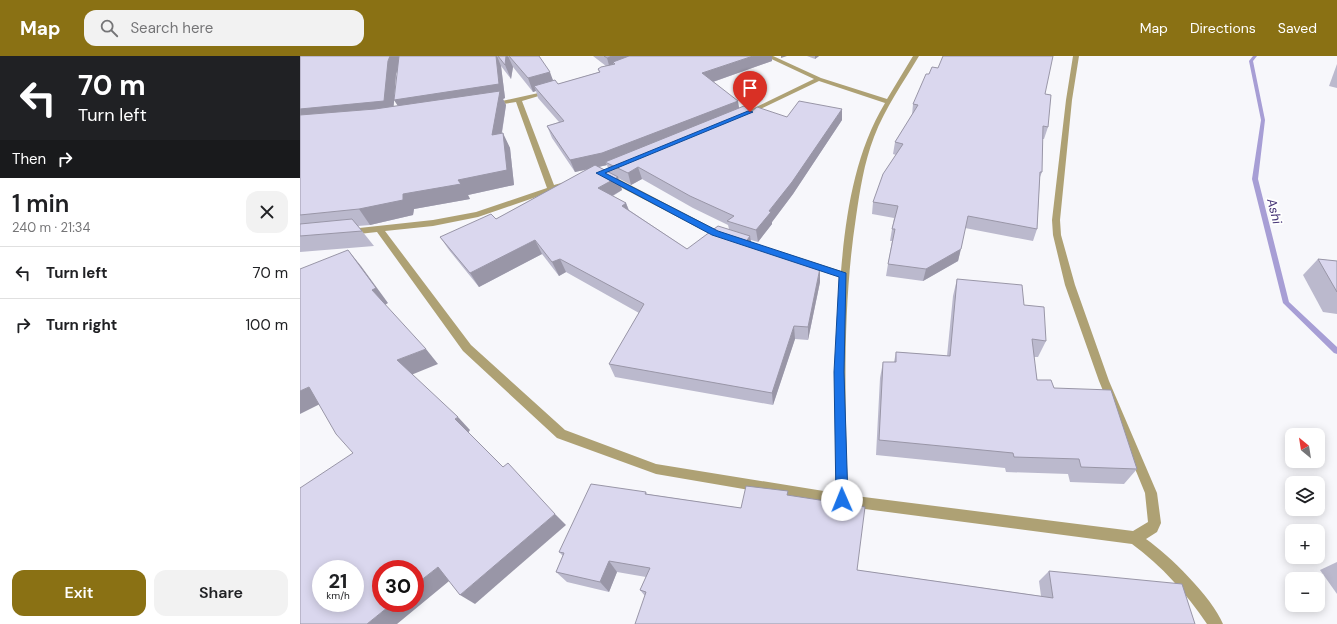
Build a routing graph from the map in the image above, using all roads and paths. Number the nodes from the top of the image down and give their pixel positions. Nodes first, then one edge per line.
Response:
1 (768, 56) edge
2 (916, 56) edge
3 (1076, 56) edge
4 (819, 79) junction
5 (554, 90) edge
6 (518, 100) junction
7 (889, 102) junction
8 (480, 106) edge
9 (738, 118) edge
10 (606, 170) edge
11 (571, 182) edge
12 (551, 189) junction
13 (380, 230) junction
14 (344, 232) edge
15 (730, 238) edge
16 (753, 246) edge
17 (843, 275) junction
18 (842, 500) junction
19 (1134, 538) junction
20 (1216, 624) edge

1 - 4 street
2 - 7 street
3 - 19 street
4 - 7 street
4 - 9 street
5 - 6 street
6 - 8 street
6 - 12 street
7 - 17 street
10 - 15 street
11 - 12 street
12 - 13 street
13 - 14 street
13 - 18 street
16 - 17 street
17 - 18 street
18 - 19 street
19 - 20 street

